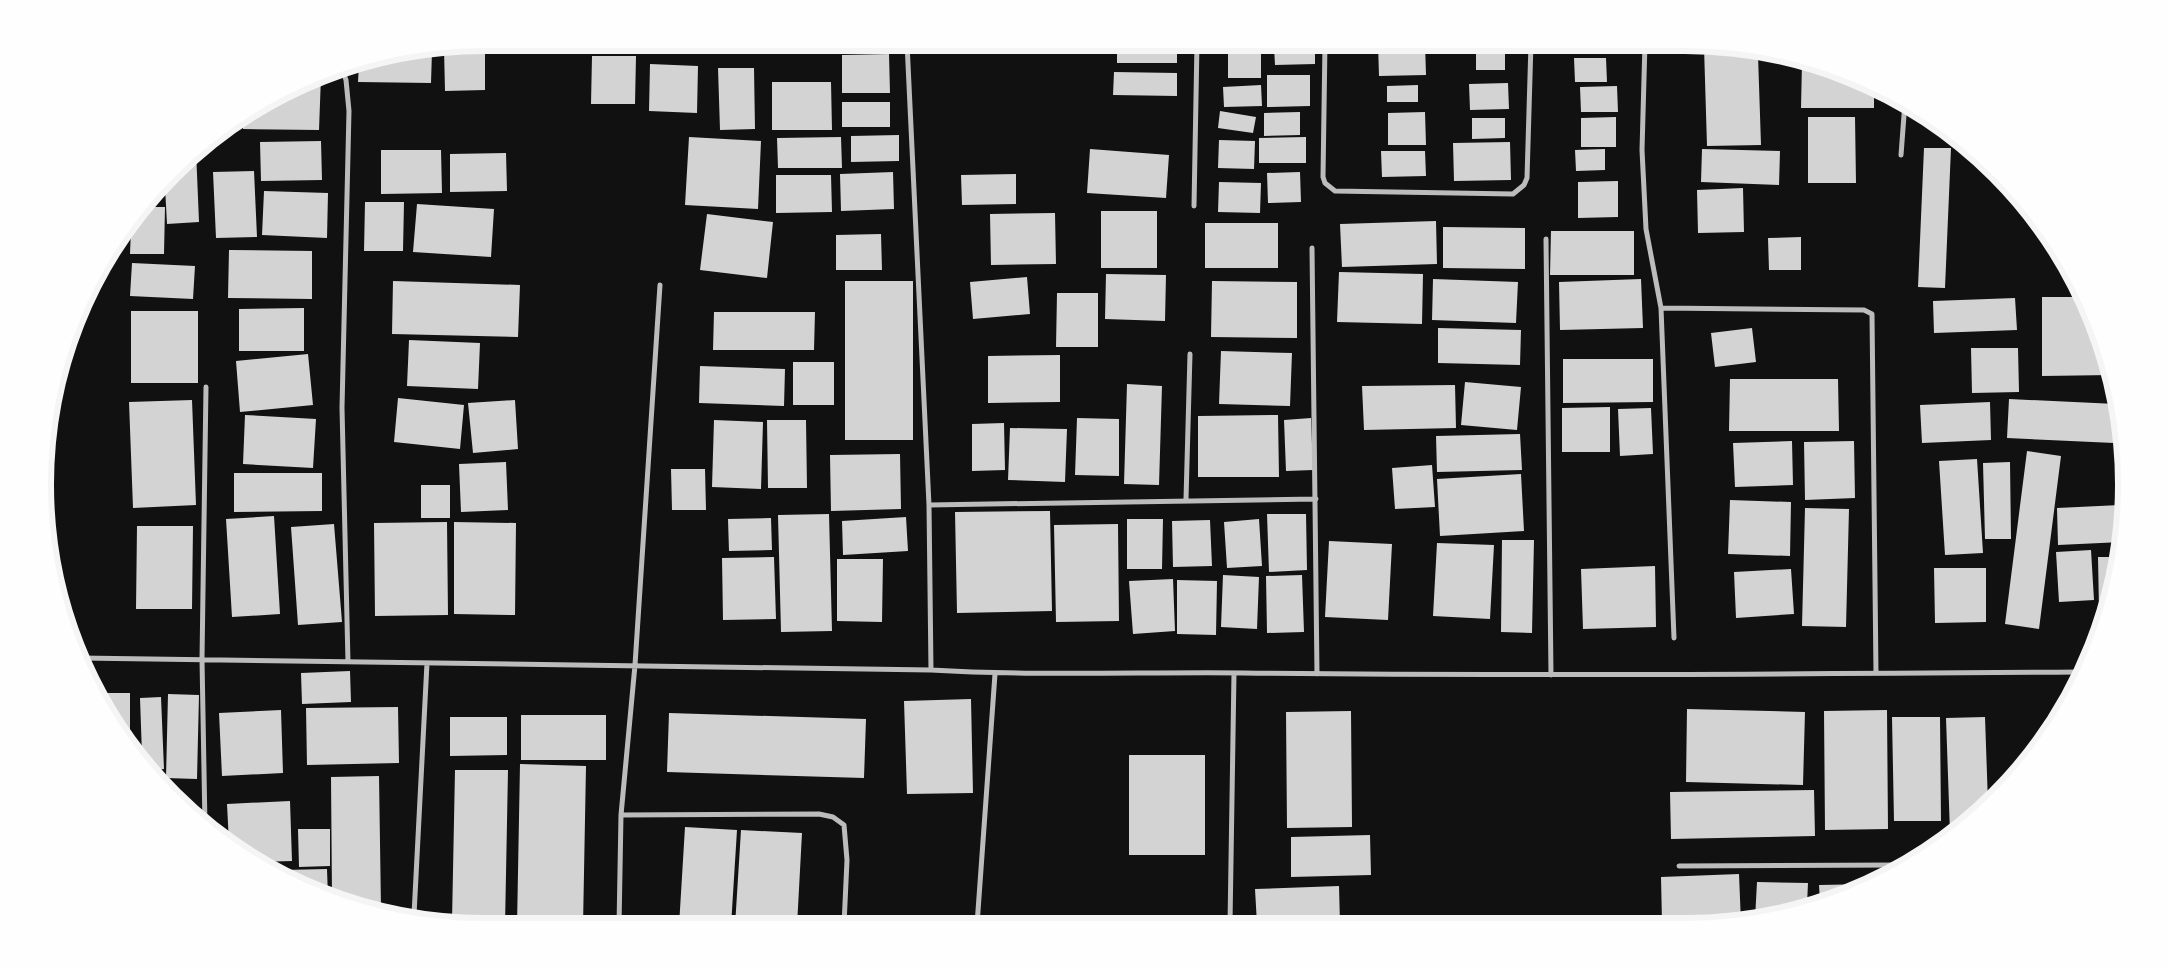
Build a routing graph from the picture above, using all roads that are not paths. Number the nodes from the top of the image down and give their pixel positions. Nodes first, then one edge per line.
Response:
1 (908, 51) edge
2 (1198, 51) edge
3 (1325, 51) edge
4 (1531, 51) edge
5 (1645, 51) edge
6 (344, 74) edge
7 (1904, 111) edge
8 (1902, 155) dead end
9 (1194, 206) dead end
10 (1546, 239) dead end
11 (1312, 248) dead end
12 (660, 285) dead end
13 (1661, 308) junction
14 (1190, 354) dead end
15 (206, 387) dead end
16 (1186, 499) junction
17 (1316, 499) junction
18 (928, 505) junction
19 (1674, 638) dead end
20 (88, 658) edge
21 (202, 659) junction
22 (348, 662) junction
23 (427, 663) junction
24 (635, 665) junction
25 (931, 670) junction
26 (2075, 672) edge
27 (1234, 673) junction
28 (1876, 673) junction
29 (995, 674) junction
30 (1317, 674) junction
31 (1551, 676) junction
32 (205, 815) edge
33 (621, 815) junction
34 (1891, 865) edge
35 (1679, 866) dead end
36 (414, 912) edge
37 (619, 918) edge
38 (844, 918) edge
39 (978, 918) edge
40 (1230, 918) edge

1 - 18 street
2 - 9 street
3 - 4 street
5 - 13 street
6 - 22 street
7 - 8 street
10 - 31 street
11 - 17 street
12 - 24 street
13 - 19 street
13 - 28 street
14 - 16 street
15 - 21 street
16 - 17 street
16 - 18 street
17 - 30 street
18 - 25 street
20 - 21 street
21 - 22 street
21 - 32 street
22 - 23 street
23 - 24 street
23 - 36 street
24 - 25 street
24 - 33 street
25 - 29 street
26 - 28 street
27 - 29 street
27 - 30 street
27 - 40 street
28 - 31 street
29 - 39 street
30 - 31 street
33 - 37 street
33 - 38 street
34 - 35 street

